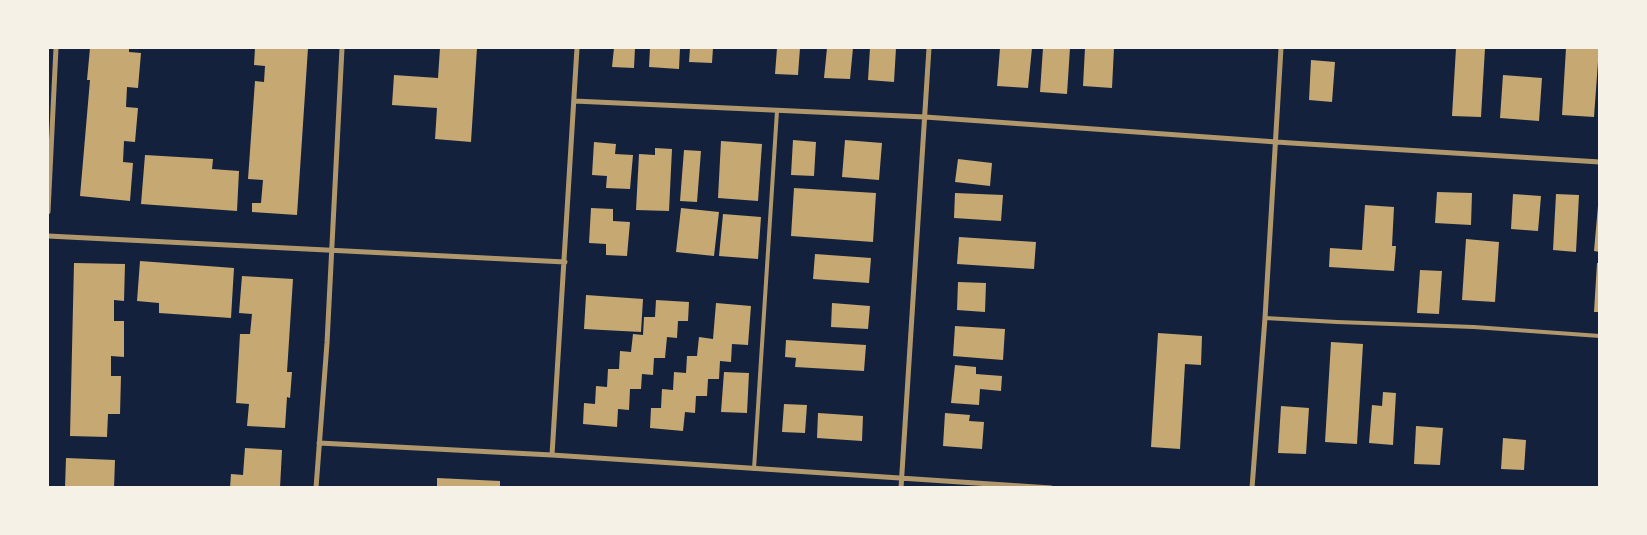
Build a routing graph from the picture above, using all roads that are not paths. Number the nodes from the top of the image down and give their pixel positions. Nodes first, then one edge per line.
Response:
1 (56, 48) edge
2 (342, 48) edge
3 (577, 48) edge
4 (929, 48) edge
5 (1281, 48) edge
6 (574, 101) junction
7 (777, 111) junction
8 (924, 117) junction
9 (1275, 142) junction
10 (1600, 162) edge
11 (48, 212) edge
12 (48, 236) edge
13 (331, 250) junction
14 (565, 262) junction
15 (1265, 318) junction
16 (1600, 336) edge
17 (319, 443) junction
18 (552, 455) junction
19 (754, 469) junction
20 (902, 479) junction
21 (316, 488) edge
22 (901, 488) edge
23 (1051, 488) edge
24 (1252, 488) edge

1 - 11 street
2 - 13 street
3 - 6 street
4 - 8 street
5 - 9 street
6 - 7 street
6 - 14 street
7 - 8 street
7 - 19 lane
8 - 9 street
8 - 20 street
9 - 10 street
9 - 15 street
12 - 13 street
13 - 14 street
13 - 17 street
14 - 18 street
15 - 16 lane
15 - 24 street
17 - 18 street
17 - 21 street
18 - 19 street
19 - 20 street
20 - 22 street
20 - 23 street

